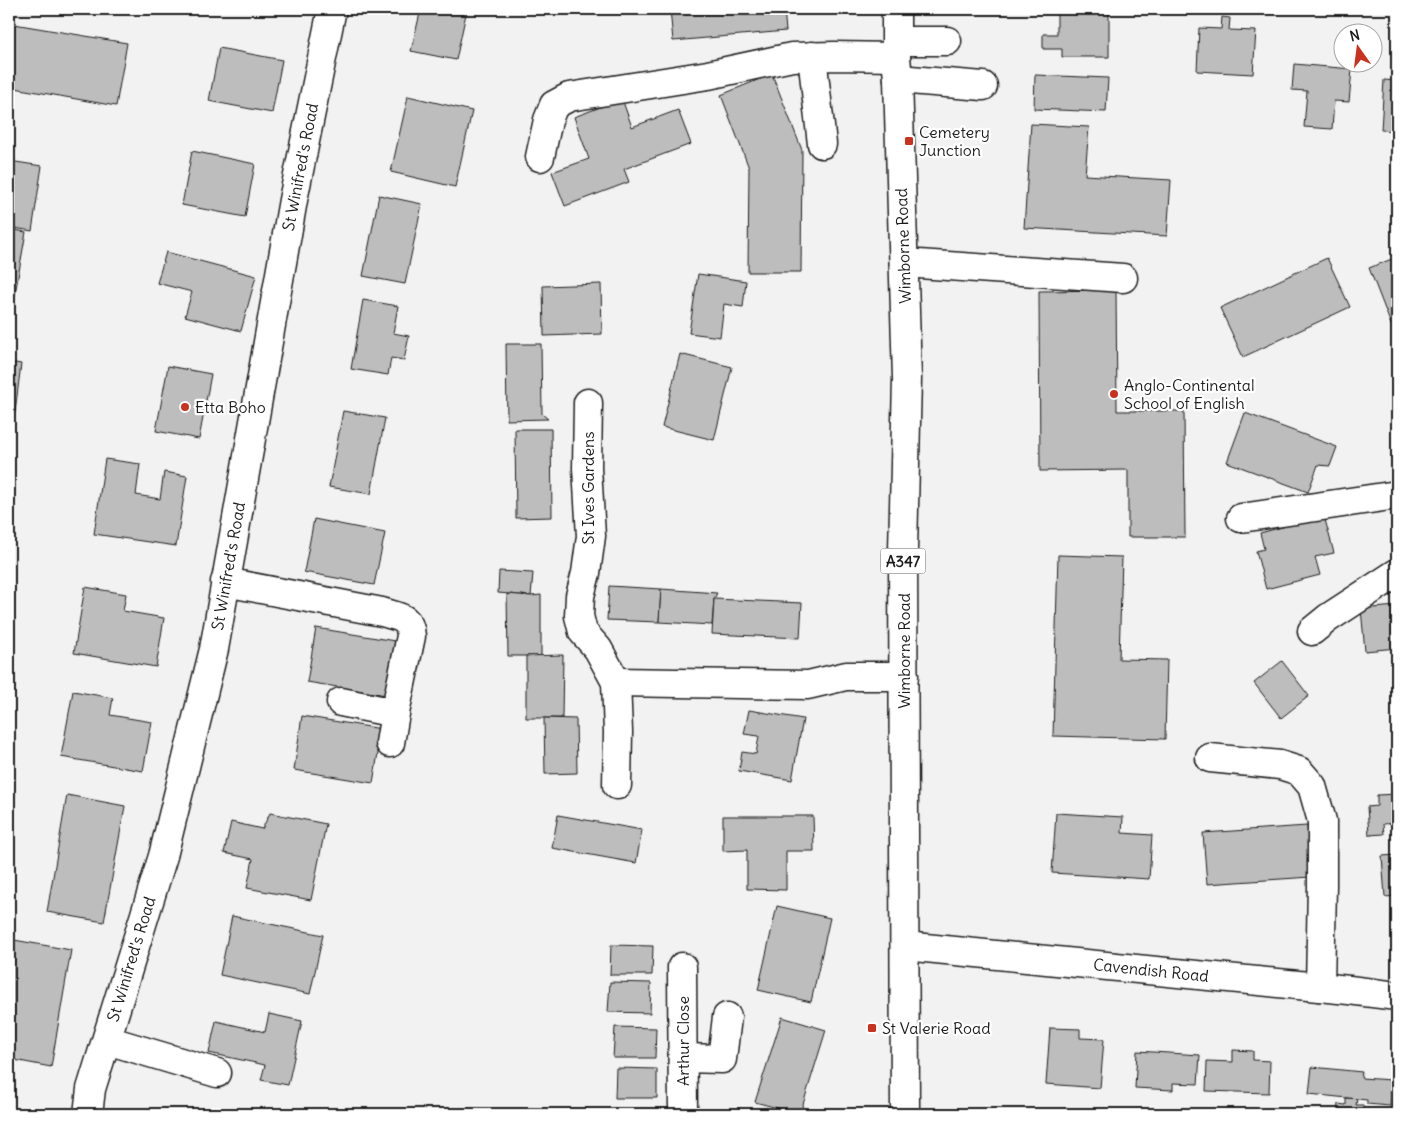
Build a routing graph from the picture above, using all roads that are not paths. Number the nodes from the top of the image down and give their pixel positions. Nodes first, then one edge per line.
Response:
1 (332, 9) edge
2 (896, 9) edge
3 (947, 41) dead end
4 (812, 56) junction
5 (897, 59) junction
6 (984, 86) dead end
7 (822, 144) dead end
8 (540, 157) dead end
9 (904, 263) junction
10 (1123, 278) dead end
11 (588, 403) dead end
12 (1397, 495) edge
13 (1241, 518) dead end
14 (1397, 573) edge
15 (225, 582) junction
16 (1312, 631) dead end
17 (904, 676) junction
18 (616, 682) junction
19 (341, 702) dead end
20 (395, 713) junction
21 (390, 743) dead end
22 (1210, 758) dead end
23 (617, 785) dead end
24 (905, 946) junction
25 (682, 967) dead end
26 (1320, 987) junction
27 (1397, 996) edge
28 (726, 1017) dead end
29 (106, 1040) junction
30 (683, 1058) junction
31 (217, 1073) dead end
32 (88, 1114) edge
33 (683, 1114) edge
34 (905, 1114) edge

1 - 15 street, St Winifred's Road
2 - 5 street, Wimborne Road / A347
3 - 5 street
4 - 5 street
4 - 7 street
4 - 8 street
5 - 6 street
5 - 9 street, Wimborne Road / A347
9 - 10 street
9 - 17 street, Wimborne Road / A347
11 - 18 street, St Ives Gardens
12 - 13 street
14 - 16 street
15 - 20 street
15 - 29 street, St Winifred's Road
17 - 18 street
17 - 24 street, Wimborne Road / A347
18 - 23 street, St Ives Gardens
19 - 20 street
20 - 21 street
22 - 26 street
24 - 26 street, Cavendish Road
24 - 34 street, Wimborne Road / A347
25 - 30 street, Arthur Close
26 - 27 street, Cavendish Road
28 - 30 street
29 - 31 street
29 - 32 street, St Winifred's Road
30 - 33 street, Arthur Close

